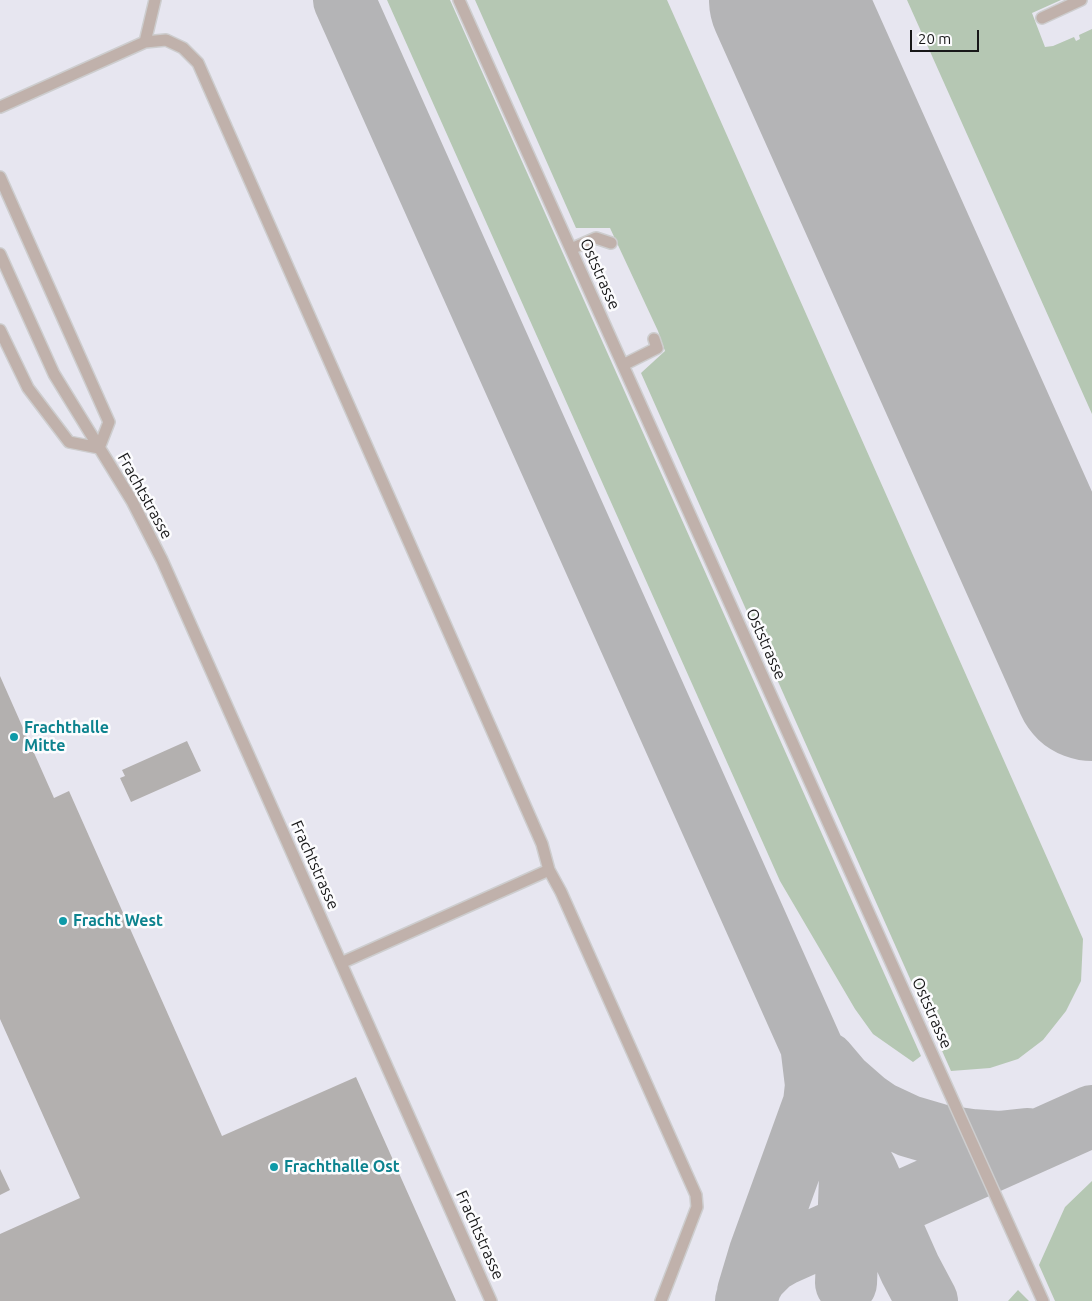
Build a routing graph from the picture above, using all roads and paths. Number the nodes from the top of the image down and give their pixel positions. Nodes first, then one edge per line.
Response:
1 (155, 0) edge
2 (459, 0) edge
3 (1081, 0) edge
4 (1042, 18) dead end
5 (145, 42) junction
6 (0, 107) edge
7 (0, 177) edge
8 (611, 243) dead end
9 (571, 249) junction
10 (0, 254) edge
11 (0, 330) edge
12 (654, 339) dead end
13 (623, 366) junction
14 (99, 448) junction
15 (549, 870) junction
16 (341, 963) junction
17 (491, 1301) edge
18 (661, 1301) edge
19 (1043, 1301) edge

1 - 5 lane
2 - 9 lane, Oststrasse
3 - 4 lane
5 - 6 lane
5 - 15 lane
7 - 14 lane
8 - 9 lane
9 - 13 lane, Oststrasse
10 - 14 lane, Frachtstrasse
11 - 14 lane
12 - 13 lane
13 - 19 lane, Oststrasse
14 - 16 lane, Frachtstrasse
15 - 16 lane
15 - 18 lane
16 - 17 lane, Frachtstrasse

